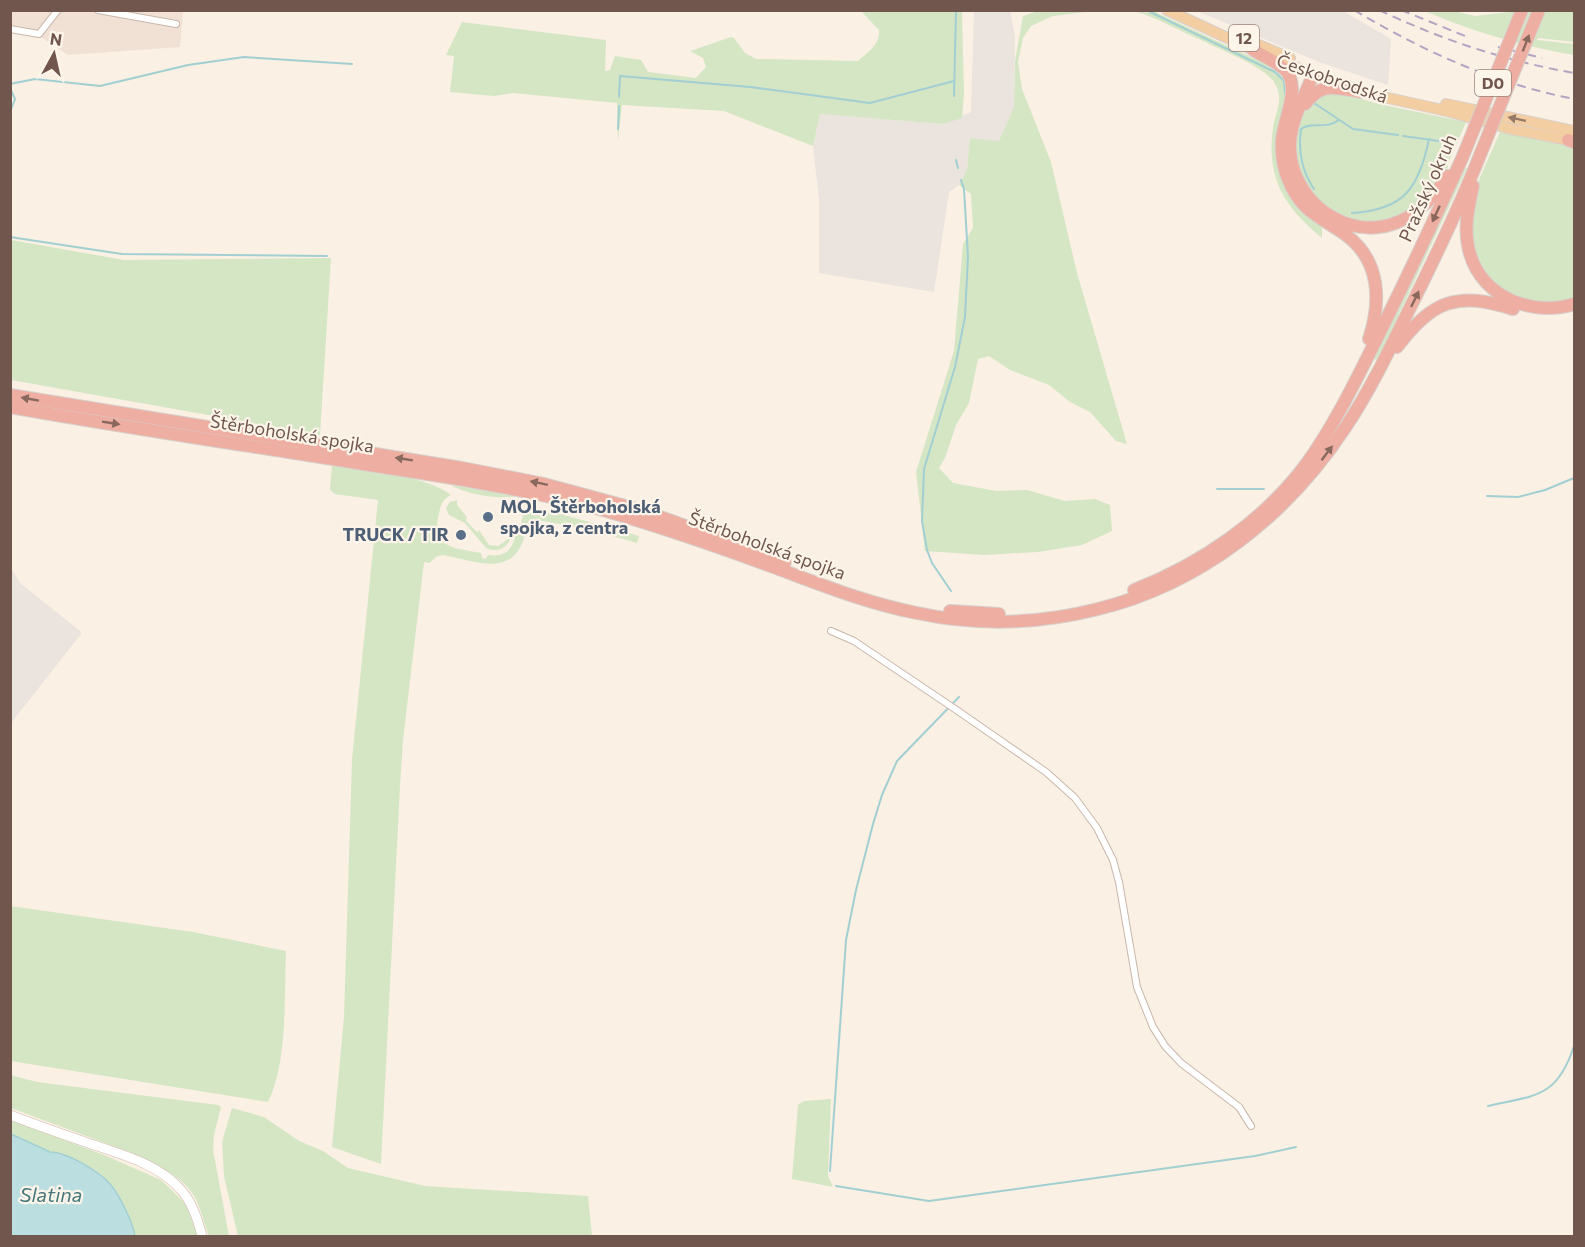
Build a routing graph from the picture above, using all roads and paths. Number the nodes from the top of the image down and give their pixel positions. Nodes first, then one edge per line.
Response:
1 (58, 10) edge
2 (98, 10) edge
3 (1167, 10) edge
4 (1180, 10) edge
5 (1522, 10) edge
6 (1539, 10) edge
7 (176, 24) dead end
8 (10, 29) edge
9 (1252, 50) junction
10 (1311, 71) junction
11 (1361, 92) junction
12 (1287, 133) junction
13 (1573, 138) edge
14 (1461, 160) junction
15 (1476, 168) junction
16 (1575, 304) edge
17 (1575, 310) edge
18 (1381, 366) junction
19 (1358, 376) junction
20 (10, 395) edge
21 (10, 406) edge
22 (1152, 587) junction
23 (1136, 594) junction
24 (831, 631) dead end
25 (10, 1115) edge
26 (1251, 1126) dead end
27 (202, 1236) edge

1 - 8 street
2 - 7 street
3 - 9 main road, Českobrodská / 12
4 - 10 main road, Českobrodská / 12
5 - 14 highway, Pražský okruh / D0, bridge
15 -> 6 highway, Pražský okruh / D0, bridge
9 - 10 main road, Českobrodská / 12
9 - 12 highway
10 - 11 main road, Českobrodská / 12
10 - 12 highway
13 -> 10 main road, Českobrodská / 12
11 - 12 highway
11 - 13 main road, Českobrodská
12 - 14 highway
12 - 19 highway
14 -> 19 highway, Pražský okruh / D0
15 - 16 highway
18 -> 15 highway, Pražský okruh
17 - 18 highway
22 -> 18 highway, Štěrboholská spojka
19 - 22 highway, Štěrboholská spojka
23 -> 20 highway, Štěrboholská spojka
21 -> 23 highway, Štěrboholská spojka
22 - 23 highway, Štěrboholská spojka
24 - 26 street
25 - 27 street

